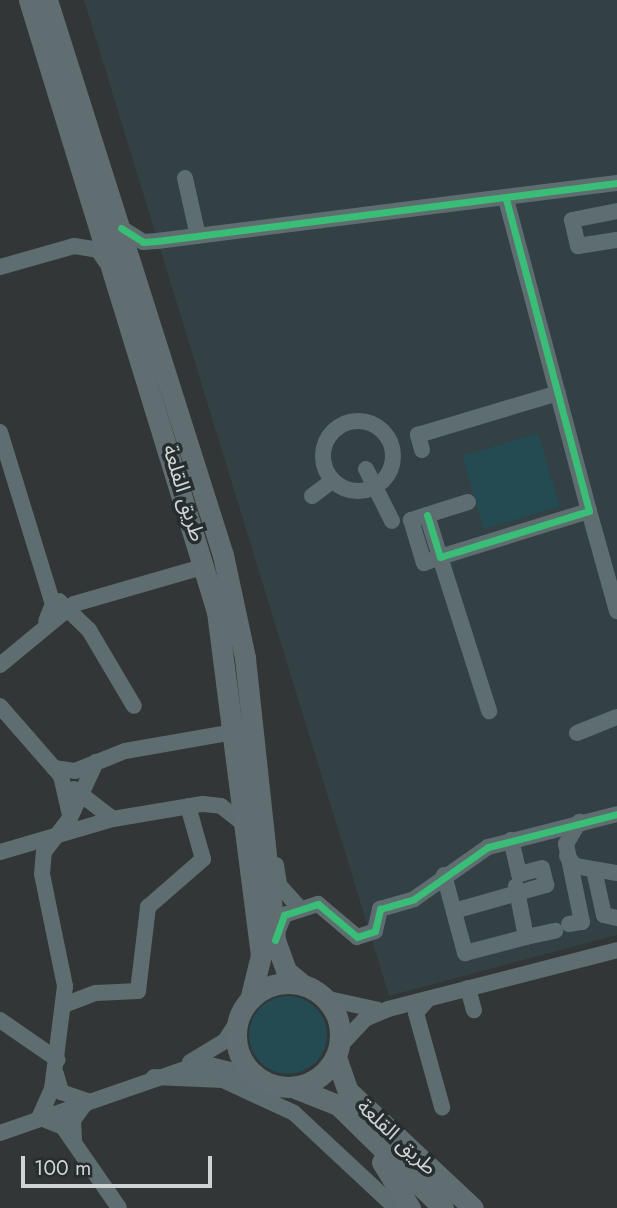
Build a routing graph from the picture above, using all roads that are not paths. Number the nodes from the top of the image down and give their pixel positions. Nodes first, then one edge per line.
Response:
1 (29, 0) edge
2 (47, 0) edge
3 (65, 111) junction
4 (185, 178) dead end
5 (617, 183) edge
6 (506, 198) junction
7 (617, 211) edge
8 (121, 228) junction
9 (198, 236) junction
10 (617, 240) edge
11 (157, 241) junction
12 (74, 246) junction
13 (0, 267) edge
14 (138, 279) junction
15 (146, 369) junction
16 (558, 393) junction
17 (0, 432) edge
18 (391, 448) junction
19 (366, 469) dead end
20 (334, 480) junction
21 (377, 485) junction
22 (312, 496) dead end
23 (468, 502) dead end
24 (589, 511) junction
25 (392, 521) dead end
26 (440, 557) junction
27 (206, 566) junction
28 (49, 587) junction
29 (92, 599) junction
30 (64, 610) junction
31 (617, 611) edge
32 (45, 623) junction
33 (89, 630) junction
34 (0, 664) edge
35 (0, 706) edge
36 (134, 706) dead end
37 (489, 711) dead end
38 (617, 717) edge
39 (243, 727) junction
40 (577, 733) dead end
41 (96, 762) junction
42 (57, 772) junction
43 (81, 795) junction
44 (188, 806) junction
45 (617, 814) edge
46 (71, 818) junction
47 (113, 819) junction
48 (581, 821) junction
49 (244, 824) junction
50 (56, 836) junction
51 (511, 841) junction
52 (6, 850) edge
53 (567, 856) junction
54 (594, 870) junction
55 (617, 873) edge
56 (42, 874) junction
57 (519, 874) junction
58 (444, 875) junction
59 (515, 894) junction
60 (299, 907) junction
61 (454, 911) junction
62 (617, 918) edge
63 (526, 937) junction
64 (275, 940) junction
65 (617, 950) edge
66 (303, 985) junction
67 (468, 988) junction
68 (324, 998) junction
69 (430, 998) junction
70 (250, 1000) junction
71 (64, 1006) junction
72 (388, 1009) junction
73 (474, 1010) dead end
74 (0, 1020) edge
75 (236, 1024) junction
76 (418, 1025) junction
77 (337, 1052) junction
78 (57, 1065) junction
79 (176, 1069) junction
80 (255, 1076) junction
81 (154, 1077) junction
82 (293, 1088) junction
83 (87, 1101) junction
84 (442, 1107) dead end
85 (39, 1118) junction
86 (0, 1133) edge
87 (364, 1133) junction
88 (75, 1148) junction
89 (397, 1207) edge
90 (118, 1208) edge
91 (443, 1208) edge
92 (473, 1208) edge

1 - 3 main road, طريق القلعة
2 - 8 main road, طريق القلعة
3 - 12 street
3 - 15 main road, طريق القلعة
4 - 9 street
5 - 6 street
6 - 9 street
6 - 16 street
7 - 10 street
8 - 11 street
8 - 14 main road, طريق القلعة
9 - 11 street
11 - 14 street
12 - 13 street
12 - 15 street
14 - 39 main road, طريق القلعة
15 - 27 main road, طريق القلعة
16 - 18 street
16 - 24 street
17 - 28 street
18 - 20 street
18 - 21 street
19 - 21 street
20 - 21 street
20 - 22 street
21 - 25 street
23 - 26 street
24 - 26 street
24 - 31 street
26 - 37 street
27 - 29 street
27 - 39 main road, طريق القلعة
28 - 30 street
28 - 32 street
29 - 30 street
29 - 33 street
30 - 32 street
30 - 33 street
32 - 34 street
33 - 36 street
35 - 42 street
38 - 40 street
39 - 41 street
39 - 49 main road, طريق القلعة
39 - 60 street
39 - 64 main road, طريق القلعة
41 - 42 street
41 - 43 street
42 - 43 street
42 - 46 street
43 - 46 street
43 - 47 street
44 - 47 street
44 - 49 street
44 - 71 street
45 - 48 street
46 - 50 street
47 - 50 street
48 - 51 street
48 - 53 street
49 - 70 main road, طريق القلعة
50 - 52 street
50 - 56 street
51 - 57 street
51 - 58 street
52 - 56 street
53 - 54 street
53 - 63 street
54 - 55 street
54 - 62 street
56 - 71 street
57 - 59 street
57 - 59 street
58 - 60 street
58 - 61 street
59 - 61 street
59 - 63 street
60 - 64 street
61 - 63 street
64 - 66 main road, طريق القلعة
65 - 67 street
66 - 68 main road
66 - 70 main road
67 - 69 street
67 - 73 street
68 - 72 street
68 - 77 main road
69 - 72 street
69 - 76 street
70 - 75 main road
71 - 78 street
72 - 76 street
72 - 77 street
74 - 78 street
75 - 79 street
75 - 80 main road
76 - 84 street
77 - 82 main road
77 - 92 main road, طريق القلعة
78 - 83 street
78 - 85 street
79 - 80 street
79 - 81 street
80 - 82 main road
81 - 83 street
81 - 89 street
82 - 87 main road, طريق القلعة
83 - 85 street
83 - 88 street
85 - 86 street
85 - 88 street
87 - 89 main road
87 - 91 main road, طريق القلعة
88 - 90 street

